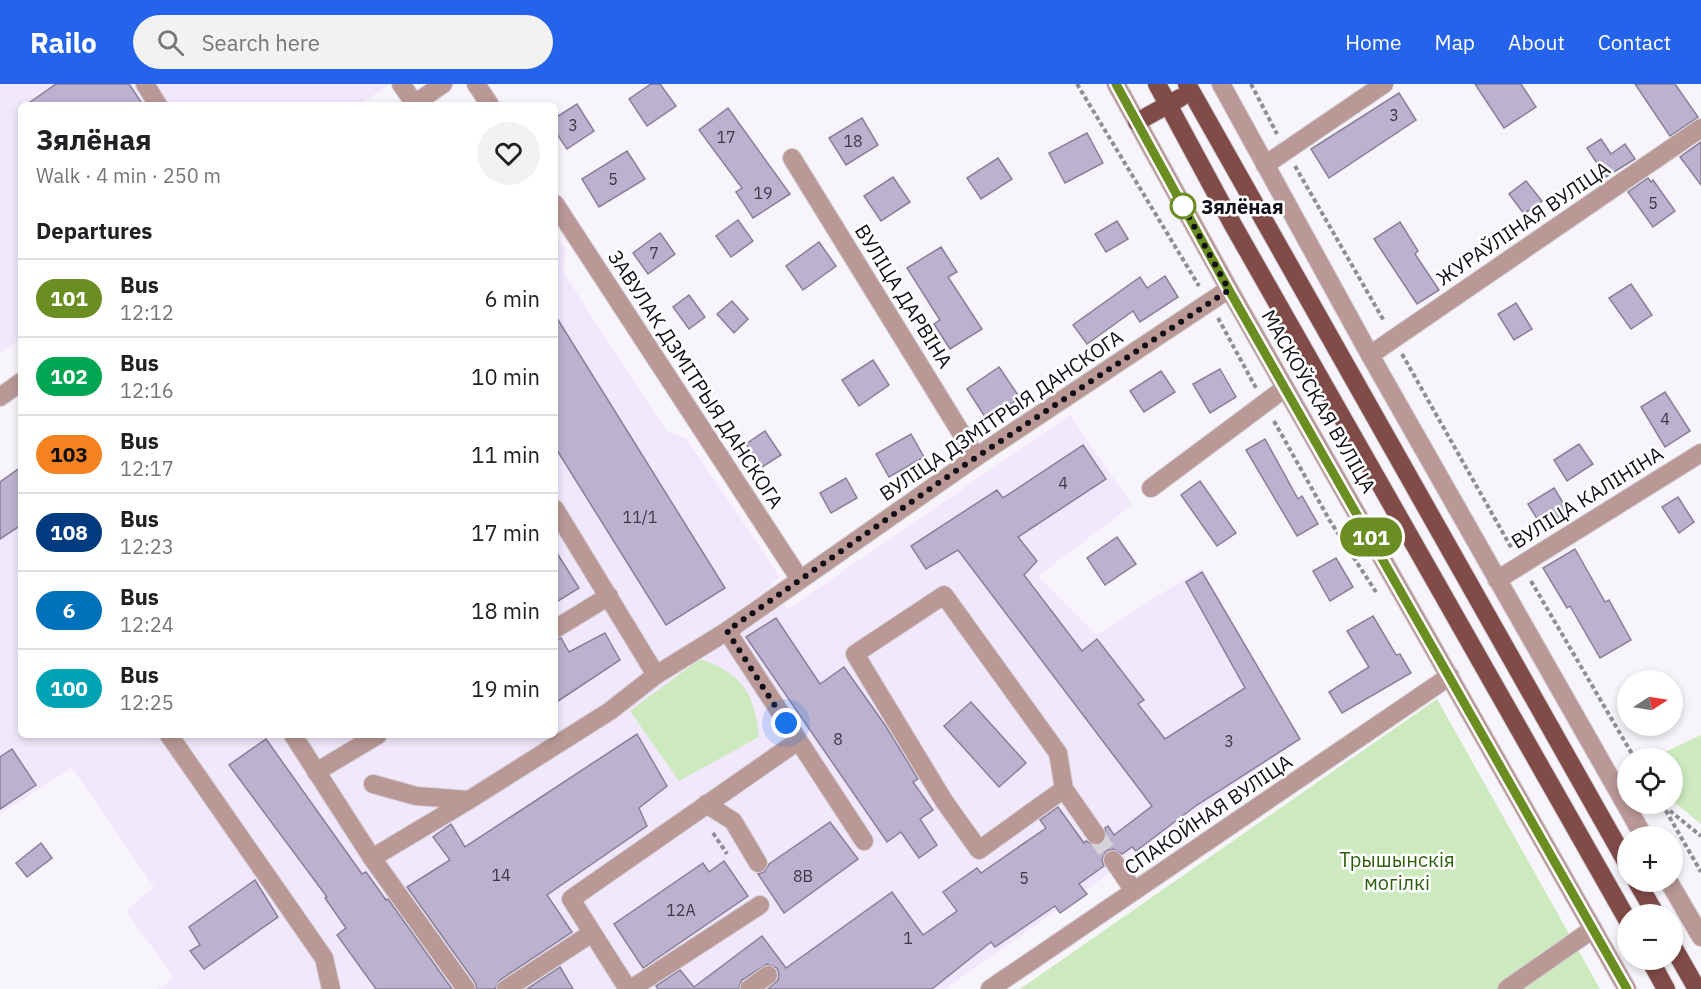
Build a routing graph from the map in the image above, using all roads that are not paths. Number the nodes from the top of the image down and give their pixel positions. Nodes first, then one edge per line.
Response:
1 (146, 84) edge
2 (401, 84) edge
3 (443, 84) edge
4 (476, 84) edge
5 (1116, 84) edge
6 (1157, 84) edge
7 (1221, 84) edge
8 (1384, 84) edge
9 (1190, 88) edge
10 (156, 102) edge
11 (413, 102) edge
12 (417, 102) edge
13 (488, 102) edge
14 (1169, 104) junction
15 (1137, 122) junction
16 (1701, 128) edge
17 (792, 158) dead end
18 (1265, 165) junction
19 (558, 209) edge
20 (1229, 290) junction
21 (1370, 355) junction
22 (18, 384) edge
23 (1285, 388) junction
24 (0, 397) edge
25 (1701, 453) edge
26 (976, 457) junction
27 (1151, 488) dead end
28 (558, 514) edge
29 (799, 578) junction
30 (1497, 580) junction
31 (609, 596) junction
32 (558, 627) edge
33 (727, 631) junction
34 (656, 675) junction
35 (1450, 676) junction
36 (171, 738) edge
37 (295, 738) edge
38 (373, 738) edge
39 (798, 741) junction
40 (316, 772) junction
41 (373, 784) dead end
42 (1064, 789) junction
43 (469, 800) junction
44 (706, 804) junction
45 (1638, 826) edge
46 (1096, 835) tunnel mouth
47 (864, 841) dead end
48 (1617, 845) edge
49 (372, 858) junction
50 (1113, 860) tunnel mouth
51 (758, 863) dead end
52 (1134, 891) junction
53 (1675, 892) edge
54 (1618, 904) edge
55 (760, 905) dead end
56 (1593, 929) junction
57 (592, 933) junction
58 (1701, 937) edge
59 (1683, 964) edge
60 (1656, 970) edge
61 (768, 975) dead end
62 (325, 986) edge
63 (466, 989) edge
64 (506, 989) edge
65 (629, 989) edge
66 (749, 989) edge
67 (990, 989) edge
68 (1507, 989) edge
69 (1627, 989) edge
70 (1666, 989) edge
71 (1697, 989) edge

1 - 10 street
2 - 11 street
3 - 12 street
4 - 13 street
5 - 15 street, МАСКОЎСКАЯ ВУЛІЦА
6 - 14 main road, МАСКОЎСКАЯ ВУЛІЦА
7 - 18 street
8 - 18 street
9 - 14 main road
9 - 48 main road, МАСКОЎСКАЯ ВУЛІЦА
14 - 15 main road
14 - 54 main road, МАСКОЎСКАЯ ВУЛІЦА
15 - 20 street, МАСКОЎСКАЯ ВУЛІЦА
16 - 21 street, ЖУРАЎЛІНАЯ ВУЛІЦА
17 - 26 street, ВУЛІЦА ДАРВІНА
18 - 21 street
19 - 29 street, ЗАВУЛАК ДЗМІТРЫЯ ДАНСКОГА
20 - 23 street, МАСКОЎСКАЯ ВУЛІЦА
20 - 26 street, ВУЛІЦА ДЗМІТРЫЯ ДАНСКОГА
21 - 30 street
22 - 24 street
23 - 27 street
23 - 35 street, МАСКОЎСКАЯ ВУЛІЦА
25 - 30 street, ВУЛІЦА КАЛІНІНА
26 - 29 street, ВУЛІЦА ДЗМІТРЫЯ ДАНСКОГА
28 - 31 street
29 - 33 street, ВУЛІЦА ДЗМІТРЫЯ ДАНСКОГА
30 - 45 street
31 - 32 street
31 - 34 street
33 - 34 street, ВУЛІЦА ДЗМІТРЫЯ ДАНСКОГА
33 - 39 street
34 - 43 street, ВУЛІЦА ДЗМІТРЫЯ ДАНСКОГА
35 - 52 street, СПАКОЙНАЯ ВУЛІЦА
35 - 56 street, МАСКОЎСКАЯ ВУЛІЦА
36 - 62 street
37 - 40 street
38 - 40 street
39 - 44 street
39 - 47 street
40 - 49 street
41 - 43 street
42 - 42 street
42 - 46 street
43 - 49 street, ВУЛІЦА ДЗМІТРЫЯ ДАНСКОГА
44 - 51 street
44 - 57 street
49 - 63 street
50 - 52 street
52 - 67 street, СПАКОЙНАЯ ВУЛІЦА
53 - 58 street
55 - 65 street
56 - 68 street
56 - 69 street, МАСКОЎСКАЯ ВУЛІЦА
57 - 64 street
57 - 65 street
59 - 71 main road
60 - 70 main road
61 - 66 street

